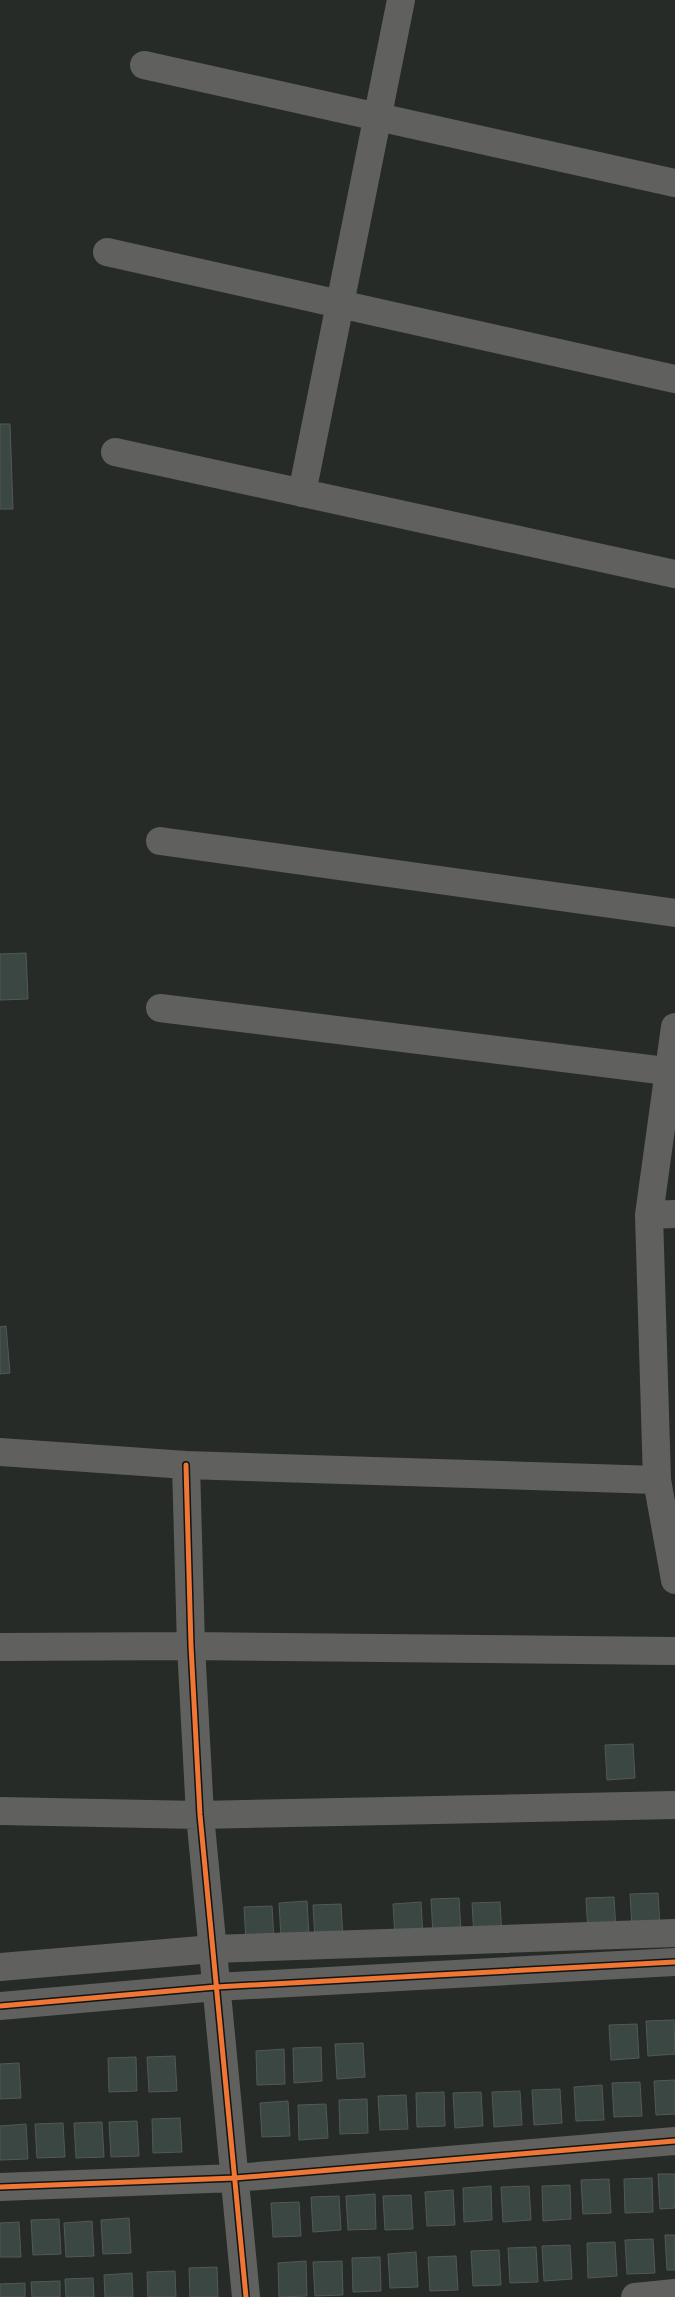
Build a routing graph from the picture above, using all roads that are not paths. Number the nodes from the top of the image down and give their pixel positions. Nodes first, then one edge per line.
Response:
1 (401, 0) edge
2 (144, 65) dead end
3 (378, 117) junction
4 (675, 183) edge
5 (107, 252) dead end
6 (340, 305) junction
7 (675, 379) edge
8 (115, 452) dead end
9 (302, 493) junction
10 (675, 574) edge
11 (160, 841) dead end
12 (675, 913) edge
13 (160, 1008) dead end
14 (675, 1027) edge
15 (672, 1072) edge
16 (662, 1214) edge
17 (0, 1452) edge
18 (186, 1466) junction
19 (657, 1480) junction
20 (675, 1580) edge
21 (191, 1646) junction
22 (0, 1647) edge
23 (675, 1651) edge
24 (675, 1805) edge
25 (0, 1811) edge
26 (200, 1815) junction
27 (675, 1933) edge
28 (461, 1940) junction
29 (213, 1949) junction
30 (675, 1962) edge
31 (0, 1967) edge
32 (460, 1974) junction
33 (216, 1987) junction
34 (0, 2006) edge
35 (675, 2140) edge
36 (235, 2178) junction
37 (0, 2187) edge
38 (675, 2293) edge
39 (246, 2297) edge
40 (635, 2297) edge

1 - 3 street
2 - 3 street
3 - 4 street
3 - 6 street
5 - 6 street
6 - 7 street
6 - 9 street
8 - 9 street
9 - 10 street
11 - 12 street
13 - 15 street
14 - 15 street
15 - 16 street
16 - 19 street
17 - 18 street
18 - 19 street
18 - 21 street
19 - 20 street
21 - 22 street
21 - 23 street
21 - 26 street
24 - 26 street
25 - 26 street
26 - 29 street
27 - 28 street
28 - 29 street
28 - 32 street
29 - 31 street
29 - 33 street
30 - 32 street
32 - 33 street
33 - 34 street
33 - 36 street
35 - 36 street
36 - 37 street
36 - 39 street
38 - 40 street

